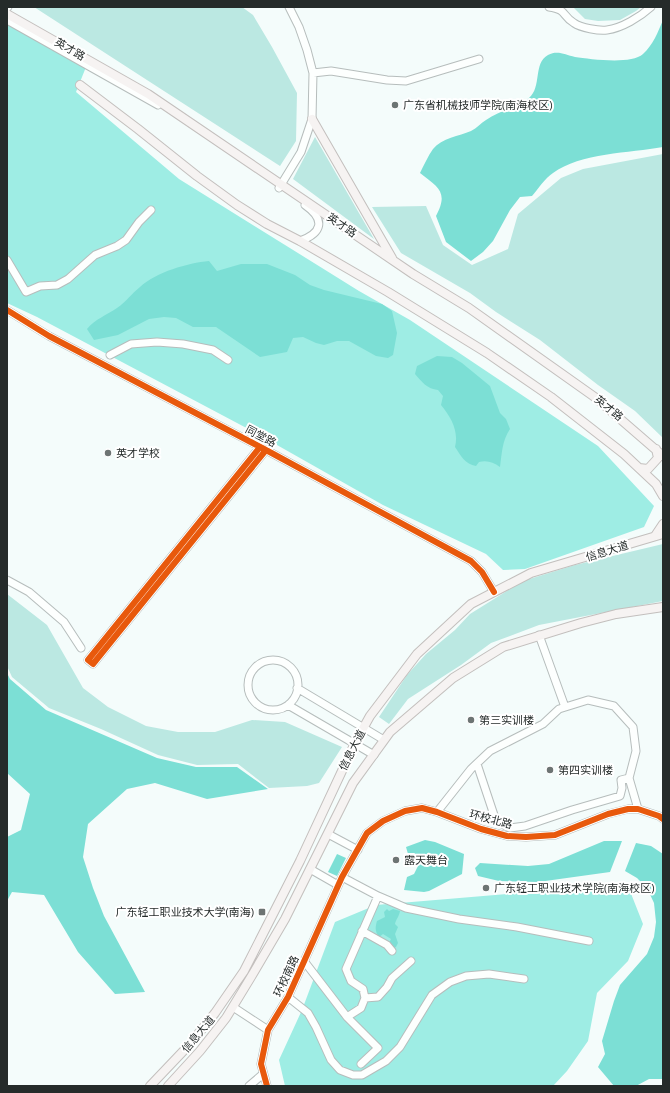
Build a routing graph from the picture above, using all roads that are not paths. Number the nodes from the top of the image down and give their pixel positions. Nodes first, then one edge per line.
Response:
1 (289, 7) edge
2 (549, 7) edge
3 (651, 7) edge
4 (7, 14) edge
5 (7, 20) edge
6 (479, 59) dead end
7 (312, 73) junction
8 (80, 85) dead end
9 (312, 119) junction
10 (280, 186) junction
11 (151, 210) dead end
12 (300, 241) junction
13 (7, 260) edge
14 (393, 260) junction
15 (7, 310) edge
16 (110, 355) dead end
17 (228, 360) dead end
18 (263, 449) junction
19 (656, 449) junction
20 (663, 456) edge
21 (639, 468) junction
22 (663, 496) edge
23 (663, 524) edge
24 (659, 535) edge
25 (7, 580) edge
26 (494, 592) junction
27 (663, 607) edge
28 (539, 635) junction
29 (81, 648) dead end
30 (90, 662) dead end
31 (297, 688) junction
32 (288, 705) junction
33 (565, 707) junction
34 (363, 728) junction
35 (384, 740) junction
36 (354, 743) junction
37 (374, 755) junction
38 (477, 764) junction
39 (629, 778) junction
40 (638, 809) junction
41 (437, 812) junction
42 (663, 819) edge
43 (328, 834) junction
44 (358, 850) junction
45 (310, 869) junction
46 (342, 877) junction
47 (338, 885) junction
48 (378, 896) junction
49 (362, 931) junction
50 (589, 940) dead end
51 (392, 951) dead end
52 (304, 961) junction
53 (411, 961) dead end
54 (524, 979) dead end
55 (288, 997) junction
56 (365, 998) junction
57 (233, 1007) junction
58 (347, 1017) junction
59 (268, 1030) junction
60 (361, 1064) dead end
61 (263, 1074) junction
62 (150, 1086) edge
63 (168, 1086) edge
64 (249, 1086) edge
65 (267, 1086) edge

1 - 7 street
2 - 3 street
4 - 10 main road, 英才路
5 - 10 street, 英才路
6 - 7 street
7 - 9 street
8 - 12 main road
9 - 10 street
9 - 14 main road
10 - 12 street, 英才路
10 - 14 main road, 英才路
11 - 13 street
12 - 21 main road
14 - 19 main road, 英才路
15 - 18 street, 同堂路
16 - 17 street
18 - 26 street, 同堂路
18 - 30 street
19 - 20 main road, 英才路
19 - 21 main road
21 - 22 main road
23 - 24 main road
24 - 26 main road, 信息大道
25 - 29 street
26 - 34 main road, 信息大道
27 - 28 main road, 信息大道
28 - 33 street
28 - 35 main road, 信息大道
31 - 32 street
31 - 32 street
31 - 34 street
32 - 36 street
33 - 38 street
33 - 39 street
34 - 35 street
34 - 36 main road, 信息大道
35 - 37 main road, 信息大道
36 - 37 street
36 - 62 main road, 信息大道
37 - 43 main road, 信息大道
38 - 39 street
38 - 41 street
39 - 40 street
40 - 41 street, 环校北路
40 - 42 street, 环校北路
41 - 44 street, 环校北路
43 - 44 street
43 - 45 main road, 信息大道
44 - 46 street, 环校北路
45 - 47 street
45 - 57 main road, 信息大道
46 - 47 street, 环校南路
46 - 48 street
47 - 52 street, 环校南路
48 - 49 street
48 - 50 street
49 - 51 street
49 - 56 street
52 - 55 street, 环校南路
52 - 58 street
53 - 56 street
54 - 55 street
55 - 59 street, 环校南路
56 - 58 street
57 - 59 street
57 - 63 main road, 信息大道
58 - 60 street
59 - 61 street, 环校南路
61 - 64 street
61 - 65 street, 环校南路

